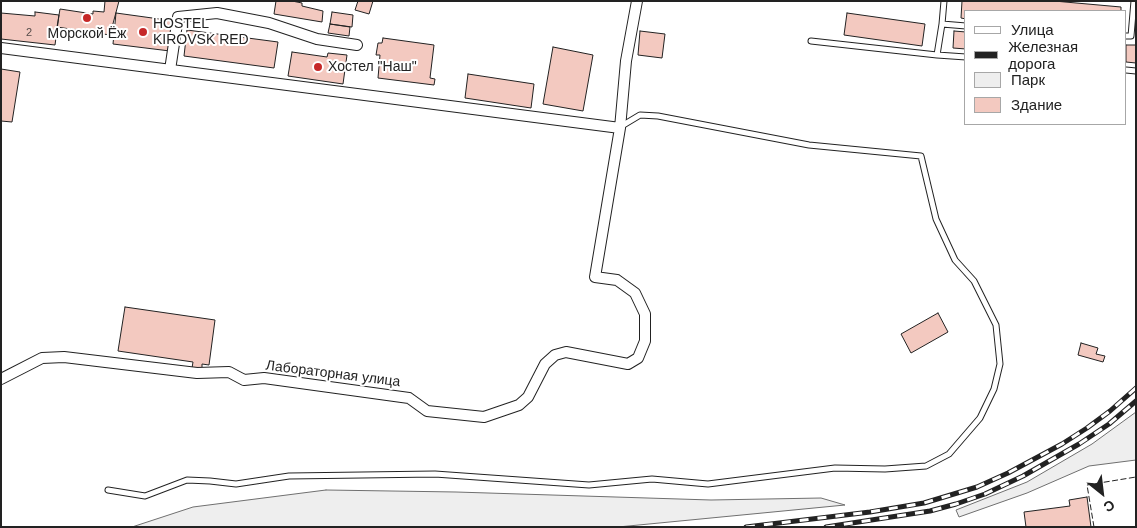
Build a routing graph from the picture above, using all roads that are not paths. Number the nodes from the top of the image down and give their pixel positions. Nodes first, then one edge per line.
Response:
1 (637, 1) edge
2 (944, 1) edge
3 (1134, 1) edge
4 (942, 24) junction
5 (964, 26) edge
6 (1131, 36) edge
7 (811, 41) dead end
8 (357, 44) dead end
9 (1, 48) edge
10 (937, 55) junction
11 (964, 57) edge
12 (170, 70) junction
13 (620, 128) junction
14 (1, 379) edge
15 (108, 490) dead end

1 - 13 street, Лабораторная улица
2 - 4 lane
3 - 6 lane
4 - 5 lane
4 - 10 lane
7 - 10 lane
8 - 12 street
9 - 12 street
10 - 11 lane
12 - 13 street
13 - 14 street, Лабораторная улица
13 - 15 lane

